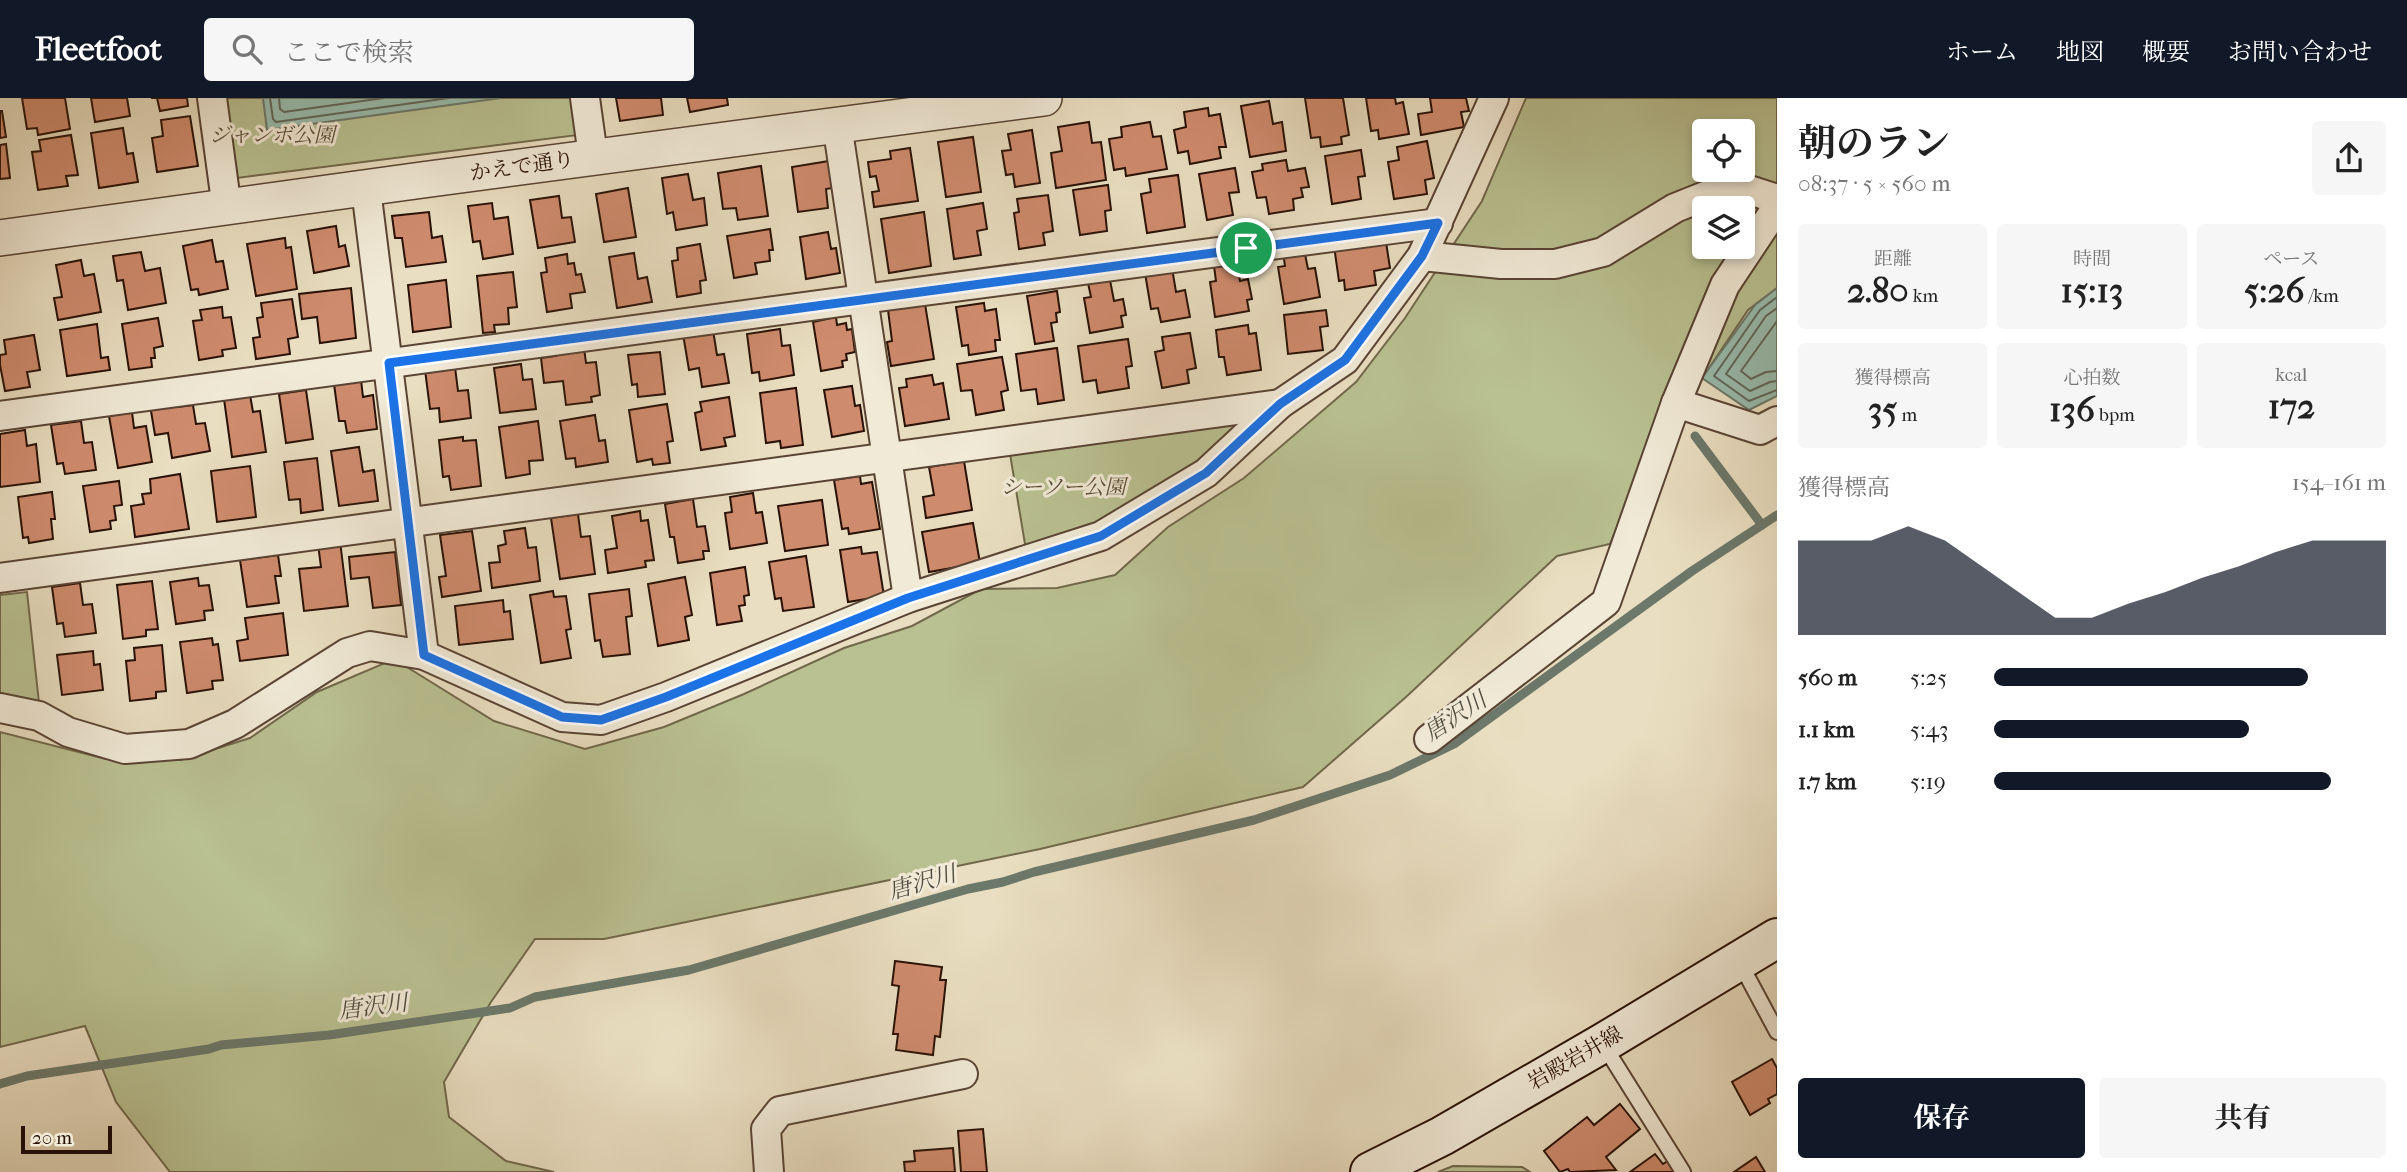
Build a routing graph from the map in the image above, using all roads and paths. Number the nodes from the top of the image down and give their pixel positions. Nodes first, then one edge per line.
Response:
1 (212, 98) edge
2 (585, 98) edge
3 (1044, 98) edge
4 (1494, 98) edge
5 (837, 124) junction
6 (593, 156) junction
7 (366, 190) junction
8 (1777, 199) edge
9 (1777, 207) edge
10 (227, 209) junction
11 (1438, 223) junction
12 (0, 238) edge
13 (1422, 256) junction
14 (863, 299) junction
15 (389, 363) junction
16 (1676, 403) junction
17 (1280, 404) junction
18 (0, 416) edge
19 (1777, 421) edge
20 (887, 458) junction
21 (408, 523) junction
22 (0, 578) edge
23 (908, 598) junction
24 (424, 655) junction
25 (0, 708) edge
26 (1429, 739) dead end
27 (1777, 938) edge
28 (1738, 960) junction
29 (1777, 1032) edge
30 (1603, 1043) junction
31 (962, 1074) dead end
32 (769, 1172) edge
33 (1370, 1172) edge
34 (1684, 1172) edge

1 - 10 street
2 - 6 street
3 - 5 street, かえで通り
4 - 11 street
5 - 6 street, かえで通り
5 - 14 street
6 - 7 street, かえで通り
7 - 10 street, かえで通り
7 - 15 street
8 - 13 street
9 - 16 street
10 - 12 street, かえで通り
11 - 13 street
11 - 14 street
13 - 17 street
14 - 15 street
14 - 20 street
15 - 18 street
15 - 21 street
16 - 19 street
16 - 26 street
17 - 20 street
17 - 23 street
20 - 21 street
20 - 23 street
21 - 22 street
21 - 24 street
23 - 24 street
24 - 25 street
27 - 28 main road, 岩殿岩井線
28 - 29 lane
28 - 30 main road, 岩殿岩井線
30 - 33 main road, 岩殿岩井線
30 - 34 lane
31 - 32 street

